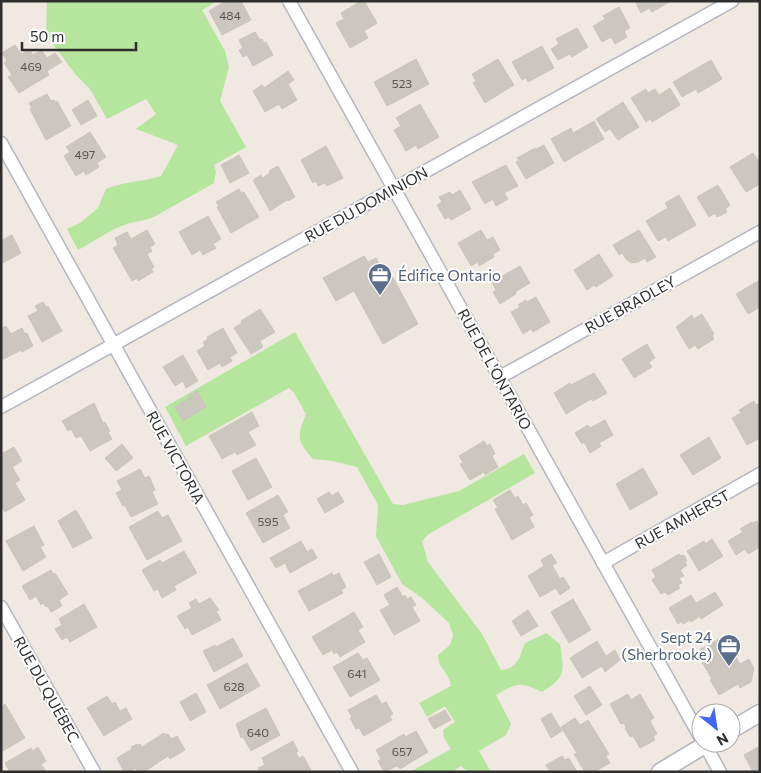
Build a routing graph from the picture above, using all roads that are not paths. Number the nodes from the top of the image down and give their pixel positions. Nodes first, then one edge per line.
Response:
1 (732, 1) edge
2 (292, 2) edge
3 (1, 143) edge
4 (394, 189) junction
5 (760, 232) edge
6 (114, 345) junction
7 (500, 377) junction
8 (1, 407) edge
9 (760, 474) edge
10 (603, 563) junction
11 (1, 606) edge
12 (760, 713) edge
13 (691, 719) edge
14 (741, 724) edge
15 (691, 751) edge
16 (710, 753) edge
17 (94, 772) edge
18 (352, 772) edge
19 (660, 772) edge
20 (720, 772) edge

1 - 4 street, RUE DU DOMINION
2 - 4 street, RUE DE L'ONTARIO
3 - 6 street, RUE VICTORIA
4 - 6 street, RUE DU DOMINION
4 - 7 street, RUE DE L'ONTARIO
5 - 7 street, RUE BRADLEY
6 - 8 street, RUE DU DOMINION
6 - 18 street, RUE VICTORIA
7 - 10 street, RUE DE L'ONTARIO
9 - 10 street, RUE AMHERST
10 - 13 street, RUE DE L'ONTARIO
11 - 17 street, RUE DU QUÉBEC
12 - 14 street
15 - 19 street
16 - 20 street, RUE DE L'ONTARIO

